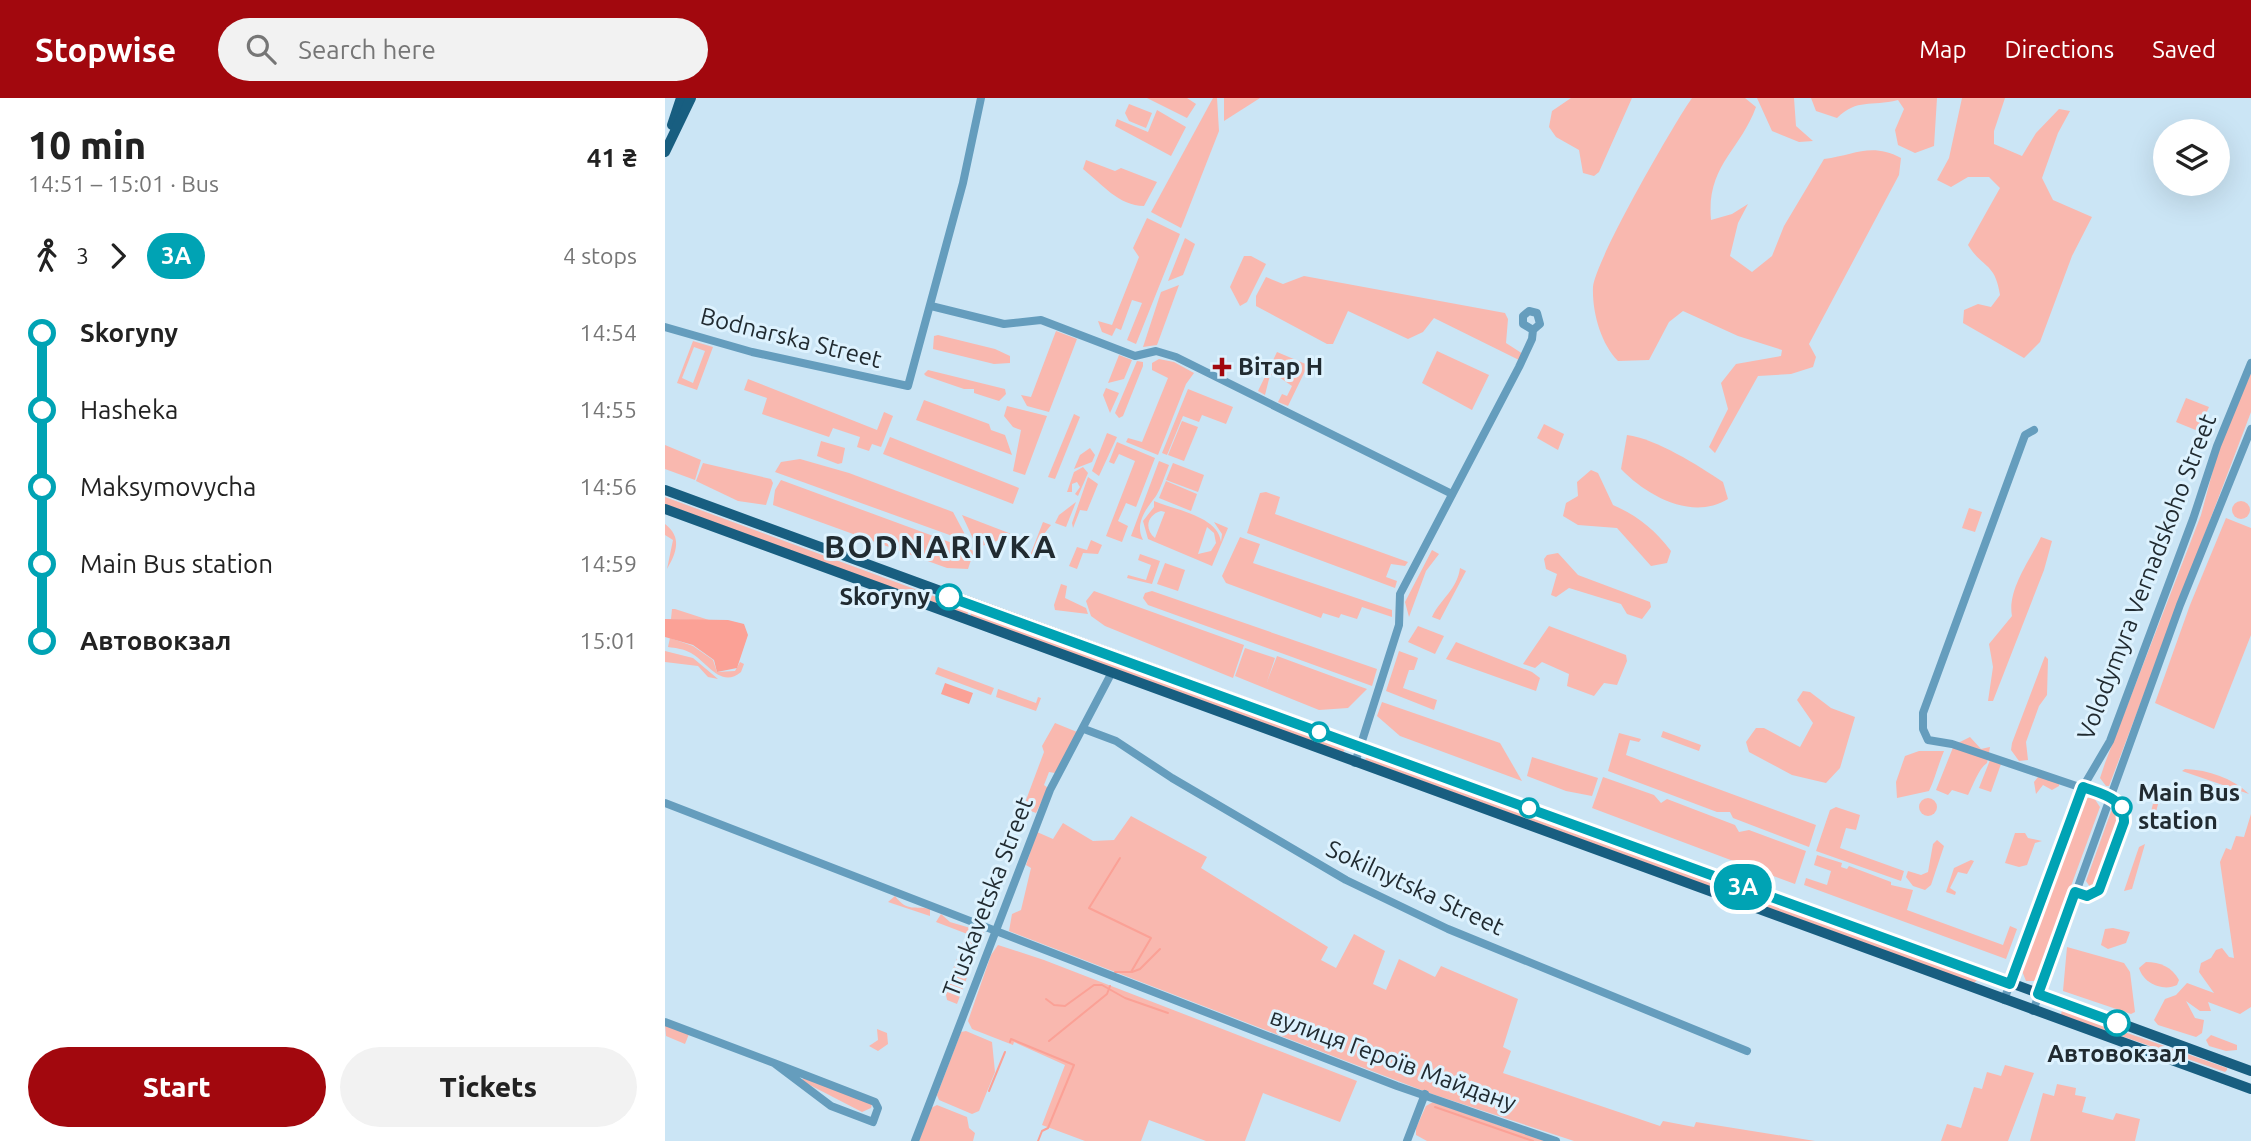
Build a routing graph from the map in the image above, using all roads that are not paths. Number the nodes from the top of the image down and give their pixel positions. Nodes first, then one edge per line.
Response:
1 (681, 98) edge
2 (691, 98) edge
3 (981, 98) edge
4 (665, 145) edge
5 (665, 152) edge
6 (931, 306) junction
7 (665, 327) edge
8 (1533, 330) dead end
9 (2251, 362) edge
10 (2251, 429) edge
11 (2034, 430) dead end
12 (665, 491) edge
13 (1452, 494) junction
14 (665, 509) edge
15 (1111, 674) junction
16 (1084, 729) junction
17 (1360, 746) junction
18 (1355, 763) junction
19 (2083, 787) junction
20 (2109, 797) junction
21 (665, 803) edge
22 (997, 931) junction
23 (1980, 973) junction
24 (2010, 984) junction
25 (1974, 989) junction
26 (2038, 994) junction
27 (2004, 1000) junction
28 (2056, 1001) junction
29 (2032, 1011) junction
30 (2050, 1017) junction
31 (665, 1022) edge
32 (1747, 1051) dead end
33 (774, 1063) junction
34 (2246, 1069) edge
35 (2235, 1083) junction
36 (2251, 1089) edge
37 (1425, 1094) junction
38 (915, 1141) edge
39 (1407, 1141) edge
40 (1556, 1141) edge

1 - 4 main road
2 - 5 main road
3 - 6 street
6 - 7 street, Bodnarska Street
6 - 13 street
8 - 13 street
9 - 19 street, Volodymyra Vernadskoho Street
10 - 20 street, Volodymyra Vernadskoho Street
11 - 19 street
12 - 17 main road
13 - 17 street
14 - 15 main road
15 - 16 street, Truskavetska Street
15 - 18 main road
16 - 22 street, Truskavetska Street
16 - 32 street, Sokilnytska Street
17 - 18 street
17 - 23 main road
18 - 25 main road
19 - 20 street
19 - 24 street, Volodymyra Vernadskoho Street
20 - 26 street, Volodymyra Vernadskoho Street
21 - 22 street, вулиця Героїв Майдану
22 - 37 street, вулиця Героїв Майдану
22 - 38 street, Truskavetska Street
23 - 24 main road
23 - 25 main road
24 - 26 main road
24 - 27 street, Volodymyra Vernadskoho Street
25 - 27 main road
26 - 28 main road
26 - 29 street, Volodymyra Vernadskoho Street
27 - 29 main road
28 - 30 main road
28 - 34 main road
29 - 30 main road
30 - 35 main road
31 - 33 street
33 - 33 street
34 - 35 main road
35 - 36 main road
37 - 39 street
37 - 40 street, вулиця Героїв Майдану

